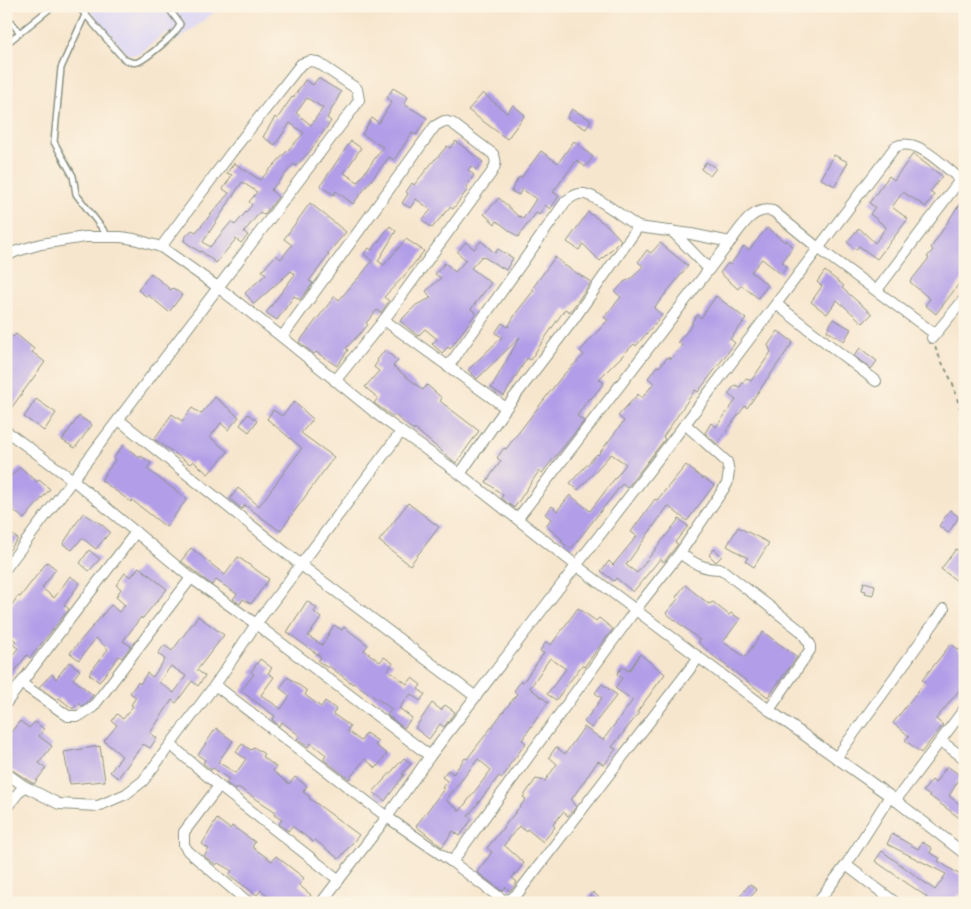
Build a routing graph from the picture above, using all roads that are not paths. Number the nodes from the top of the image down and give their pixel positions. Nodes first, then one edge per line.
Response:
1 (53, 6) edge
2 (78, 6) edge
3 (167, 6) edge
4 (85, 14) junction
5 (6, 16) edge
6 (20, 32) junction
7 (6, 44) edge
8 (963, 181) edge
9 (638, 228) junction
10 (672, 231) junction
11 (108, 236) junction
12 (730, 242) junction
13 (161, 247) junction
14 (818, 248) junction
15 (6, 256) edge
16 (709, 269) junction
17 (219, 288) junction
18 (877, 290) junction
19 (965, 298) edge
20 (776, 304) junction
21 (384, 320) junction
22 (282, 336) junction
23 (448, 367) junction
24 (335, 381) junction
25 (876, 381) dead end
26 (506, 408) junction
27 (118, 420) junction
28 (685, 424) junction
29 (400, 432) junction
30 (8, 437) edge
31 (460, 474) junction
32 (73, 480) junction
33 (518, 518) junction
34 (136, 532) junction
35 (680, 553) junction
36 (301, 565) junction
37 (577, 566) junction
38 (6, 568) edge
39 (191, 578) junction
40 (636, 609) junction
41 (944, 609) dead end
42 (256, 624) junction
43 (699, 657) junction
44 (21, 683) junction
45 (215, 685) junction
46 (476, 697) junction
47 (6, 703) edge
48 (965, 708) edge
49 (769, 710) junction
50 (941, 741) junction
51 (170, 745) junction
52 (430, 756) junction
53 (836, 758) junction
54 (965, 759) edge
55 (6, 773) edge
56 (24, 786) junction
57 (219, 786) junction
58 (892, 799) junction
59 (6, 808) edge
60 (387, 817) junction
61 (965, 854) edge
62 (452, 862) junction
63 (846, 864) junction
64 (339, 880) junction
65 (249, 903) edge
66 (321, 903) edge
67 (817, 903) edge
68 (896, 903) edge

1 - 6 lane
2 - 4 lane
3 - 4 lane
4 - 11 lane
5 - 6 lane
6 - 7 lane
8 - 14 street
8 - 18 street
9 - 10 street
9 - 23 street
9 - 26 street
10 - 12 street
10 - 16 street
11 - 13 street
11 - 15 street
12 - 14 street
12 - 16 street
13 - 17 street
13 - 17 street
14 - 18 street
14 - 20 street
16 - 33 street
17 - 22 street
17 - 27 street
18 - 19 street
20 - 25 street
20 - 28 street
21 - 22 street
21 - 23 street
21 - 24 street
22 - 24 street
23 - 26 street
24 - 29 street
26 - 31 street
27 - 32 street
27 - 36 street
28 - 35 street
28 - 37 street
29 - 31 street
29 - 36 street
30 - 32 street
31 - 33 street
32 - 34 street
32 - 38 street
33 - 37 street
34 - 39 street
34 - 44 street
35 - 40 street
35 - 49 street
36 - 42 street
36 - 46 street
37 - 40 street
37 - 46 street
39 - 42 street
39 - 44 street
40 - 43 street
40 - 62 street
41 - 53 street
42 - 45 street
42 - 52 street
43 - 49 street
43 - 62 street
44 - 47 street
45 - 51 street
45 - 60 street
46 - 52 street
48 - 50 street
49 - 53 street
50 - 54 street
50 - 58 street
51 - 56 street
51 - 57 street
52 - 60 street
53 - 58 street
55 - 56 street
56 - 59 street
57 - 64 street
57 - 65 street
58 - 61 street
58 - 63 street
60 - 62 street
60 - 64 street
63 - 67 street
63 - 68 street
64 - 66 street

